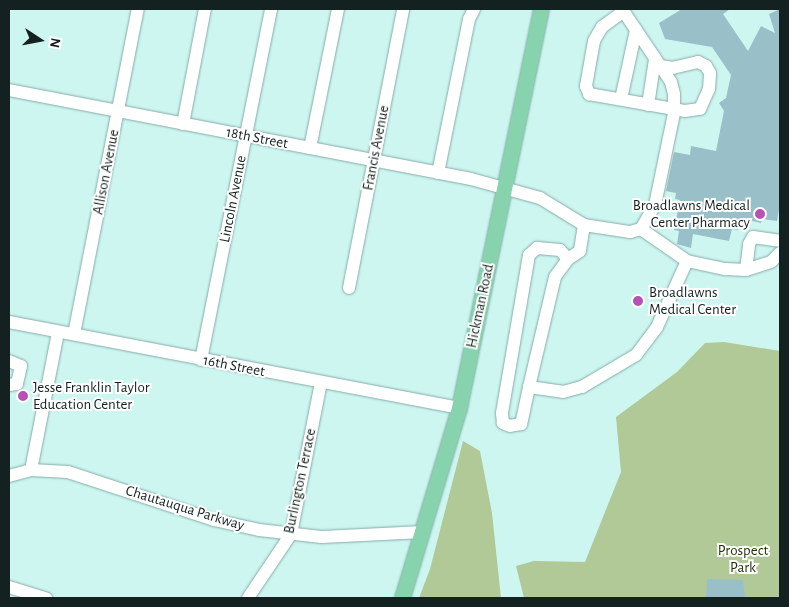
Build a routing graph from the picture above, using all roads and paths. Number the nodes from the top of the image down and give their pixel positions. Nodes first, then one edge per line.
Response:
1 (138, 9) edge
2 (205, 9) edge
3 (271, 9) edge
4 (338, 9) edge
5 (403, 9) edge
6 (474, 9) edge
7 (541, 9) edge
8 (623, 10) edge
9 (636, 30) junction
10 (658, 63) junction
11 (9, 90) edge
12 (621, 99) junction
13 (648, 105) junction
14 (674, 109) junction
15 (118, 111) junction
16 (183, 124) junction
17 (245, 136) junction
18 (310, 148) junction
19 (373, 160) junction
20 (438, 173) junction
21 (505, 188) junction
22 (584, 225) junction
23 (641, 229) junction
24 (780, 241) edge
25 (780, 253) edge
26 (568, 260) junction
27 (687, 261) junction
28 (746, 270) junction
29 (349, 288) dead end
30 (9, 322) edge
31 (58, 332) junction
32 (74, 334) junction
33 (201, 360) junction
34 (9, 362) edge
35 (321, 383) junction
36 (9, 385) edge
37 (529, 387) junction
38 (459, 408) junction
39 (31, 470) junction
40 (9, 476) edge
41 (423, 532) junction
42 (291, 534) junction
43 (9, 587) edge
44 (46, 598) edge
45 (248, 598) edge
46 (402, 598) edge

1 - 15 street, Allison Avenue
2 - 16 street
3 - 17 street, Lincoln Avenue
4 - 18 street
5 - 19 street, Francis Avenue
6 - 20 street
7 - 21 main road, Hickman Road
8 - 9 street
8 - 12 street
9 - 10 street
9 - 12 street
10 - 13 street
10 - 14 street
10 - 14 street
11 - 15 street, 18th Street
12 - 13 street
13 - 14 street
14 - 23 street
15 - 16 street, 18th Street
15 - 32 street, Allison Avenue
16 - 17 street, 18th Street
17 - 18 street, 18th Street
17 - 33 street, Lincoln Avenue
18 - 19 street, 18th Street
19 - 20 street, 18th Street
19 - 29 street, Francis Avenue
20 - 21 street, 18th Street
21 - 22 street, 18th Street
21 - 38 main road, Hickman Road
22 - 23 street, 18th Street
22 - 26 street
23 - 27 street
24 - 28 street
25 - 28 street
26 - 37 street
26 - 37 street
27 - 28 street
27 - 37 street
30 - 31 street, 16th Street
31 - 32 street, 16th Street
31 - 39 street
32 - 33 street, 16th Street
33 - 35 street, 16th Street
34 - 36 street
35 - 38 street, 16th Street
35 - 42 street, Burlington Terrace
38 - 41 main road, Hickman Road
39 - 40 street, Chautauqua Parkway
39 - 42 street, Chautauqua Parkway
41 - 42 street, Chautauqua Parkway
41 - 46 main road, Hickman Road
42 - 45 street, Burlington Terrace
43 - 44 street

